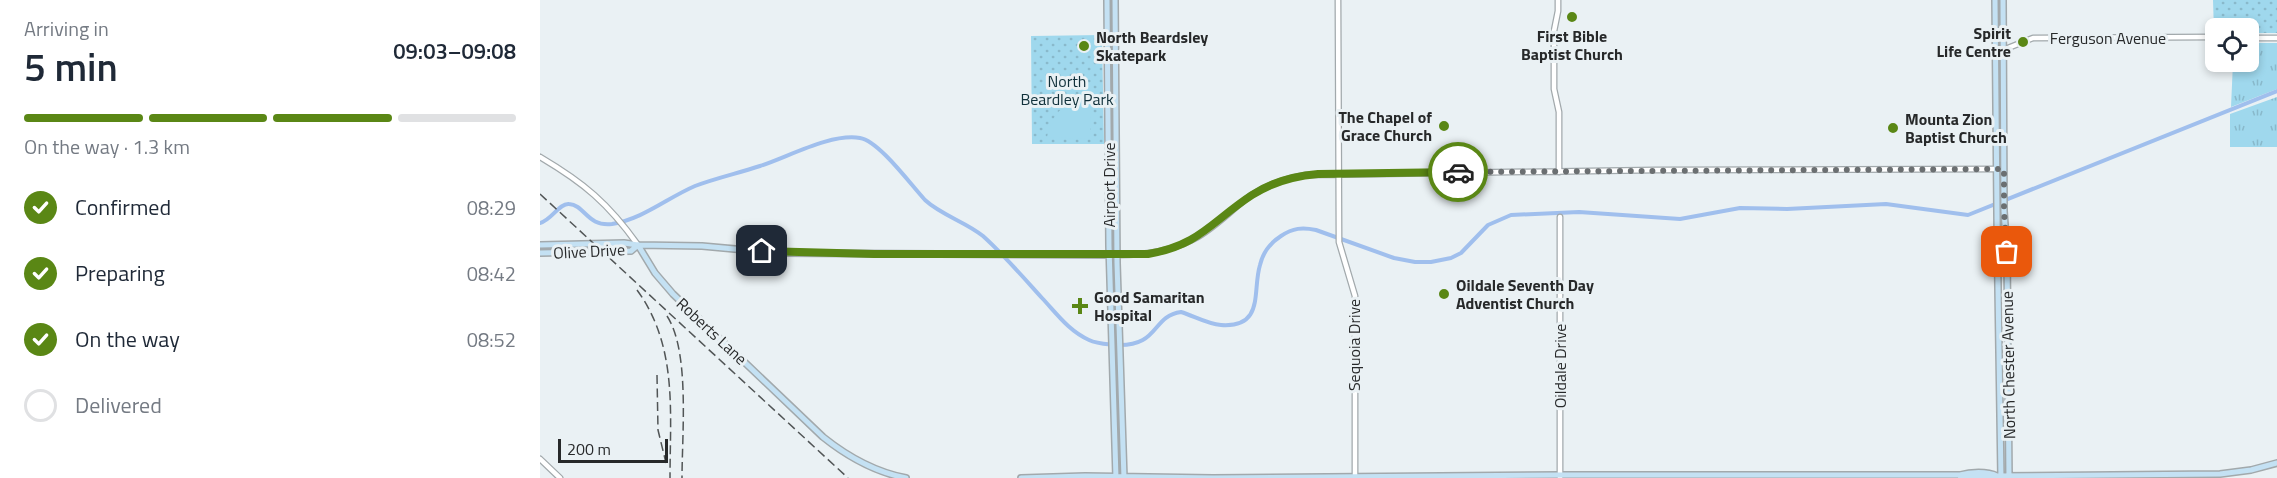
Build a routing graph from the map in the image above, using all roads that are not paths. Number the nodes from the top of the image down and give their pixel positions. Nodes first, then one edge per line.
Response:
1 (1107, 0) edge
2 (1115, 0) edge
3 (1338, 0) edge
4 (1558, 0) edge
5 (1995, 0) edge
6 (2003, 0) edge
7 (2205, 37) edge
8 (2259, 38) edge
9 (2277, 38) edge
10 (2003, 50) junction
11 (1995, 107) junction
12 (2004, 124) junction
13 (540, 157) edge
14 (1996, 169) junction
15 (2004, 169) junction
16 (1559, 172) junction
17 (1339, 173) junction
18 (1560, 217) dead end
19 (1997, 236) junction
20 (540, 245) edge
21 (638, 245) junction
22 (1999, 252) junction
23 (2007, 252) junction
24 (540, 253) edge
25 (1109, 255) junction
26 (1117, 255) junction
27 (2007, 268) junction
28 (1116, 340) junction
29 (1116, 348) junction
30 (2000, 398) junction
31 (2008, 418) junction
32 (540, 459) edge
33 (2277, 463) edge
34 (1355, 476) junction
35 (1560, 476) edge
36 (2000, 476) edge
37 (2009, 477) edge
38 (560, 478) edge
39 (906, 478) edge
40 (1021, 478) edge
41 (1116, 478) edge
42 (1124, 478) edge

1 - 25 main road, Airport Drive
2 - 26 main road, Airport Drive
3 - 17 street, Sequoia Drive
4 - 16 street
5 - 11 main road, North Chester Avenue
6 - 10 main road, North Chester Avenue
7 - 10 street, Ferguson Avenue
8 - 9 street
10 - 12 main road, North Chester Avenue
11 - 12 main road
11 - 14 main road, North Chester Avenue
12 - 15 main road, North Chester Avenue
13 - 21 street, Roberts Lane
14 - 15 street
14 - 16 street
14 - 19 main road, North Chester Avenue
15 - 23 main road, North Chester Avenue
16 - 17 street
17 - 26 street
17 - 34 street, Sequoia Drive
18 - 35 street, Oildale Drive
19 - 22 main road, North Chester Avenue
19 - 23 main road
20 - 21 main road, Olive Drive
21 - 24 main road, Olive Drive
21 - 25 main road, Olive Drive
21 - 39 main road, Roberts Lane
22 - 27 main road
22 - 30 main road, North Chester Avenue
23 - 27 main road, North Chester Avenue
25 - 26 main road, Olive Drive
25 - 28 main road, Airport Drive
26 - 28 main road, Airport Drive
27 - 31 main road, North Chester Avenue
28 - 29 main road, Airport Drive
29 - 41 main road, Airport Drive
29 - 42 main road, Airport Drive
30 - 31 main road
30 - 36 main road, North Chester Avenue
31 - 37 main road, North Chester Avenue
32 - 38 street
33 - 37 main road
34 - 35 main road
34 - 42 main road
35 - 36 main road
36 - 37 main road
40 - 41 main road
41 - 42 main road

